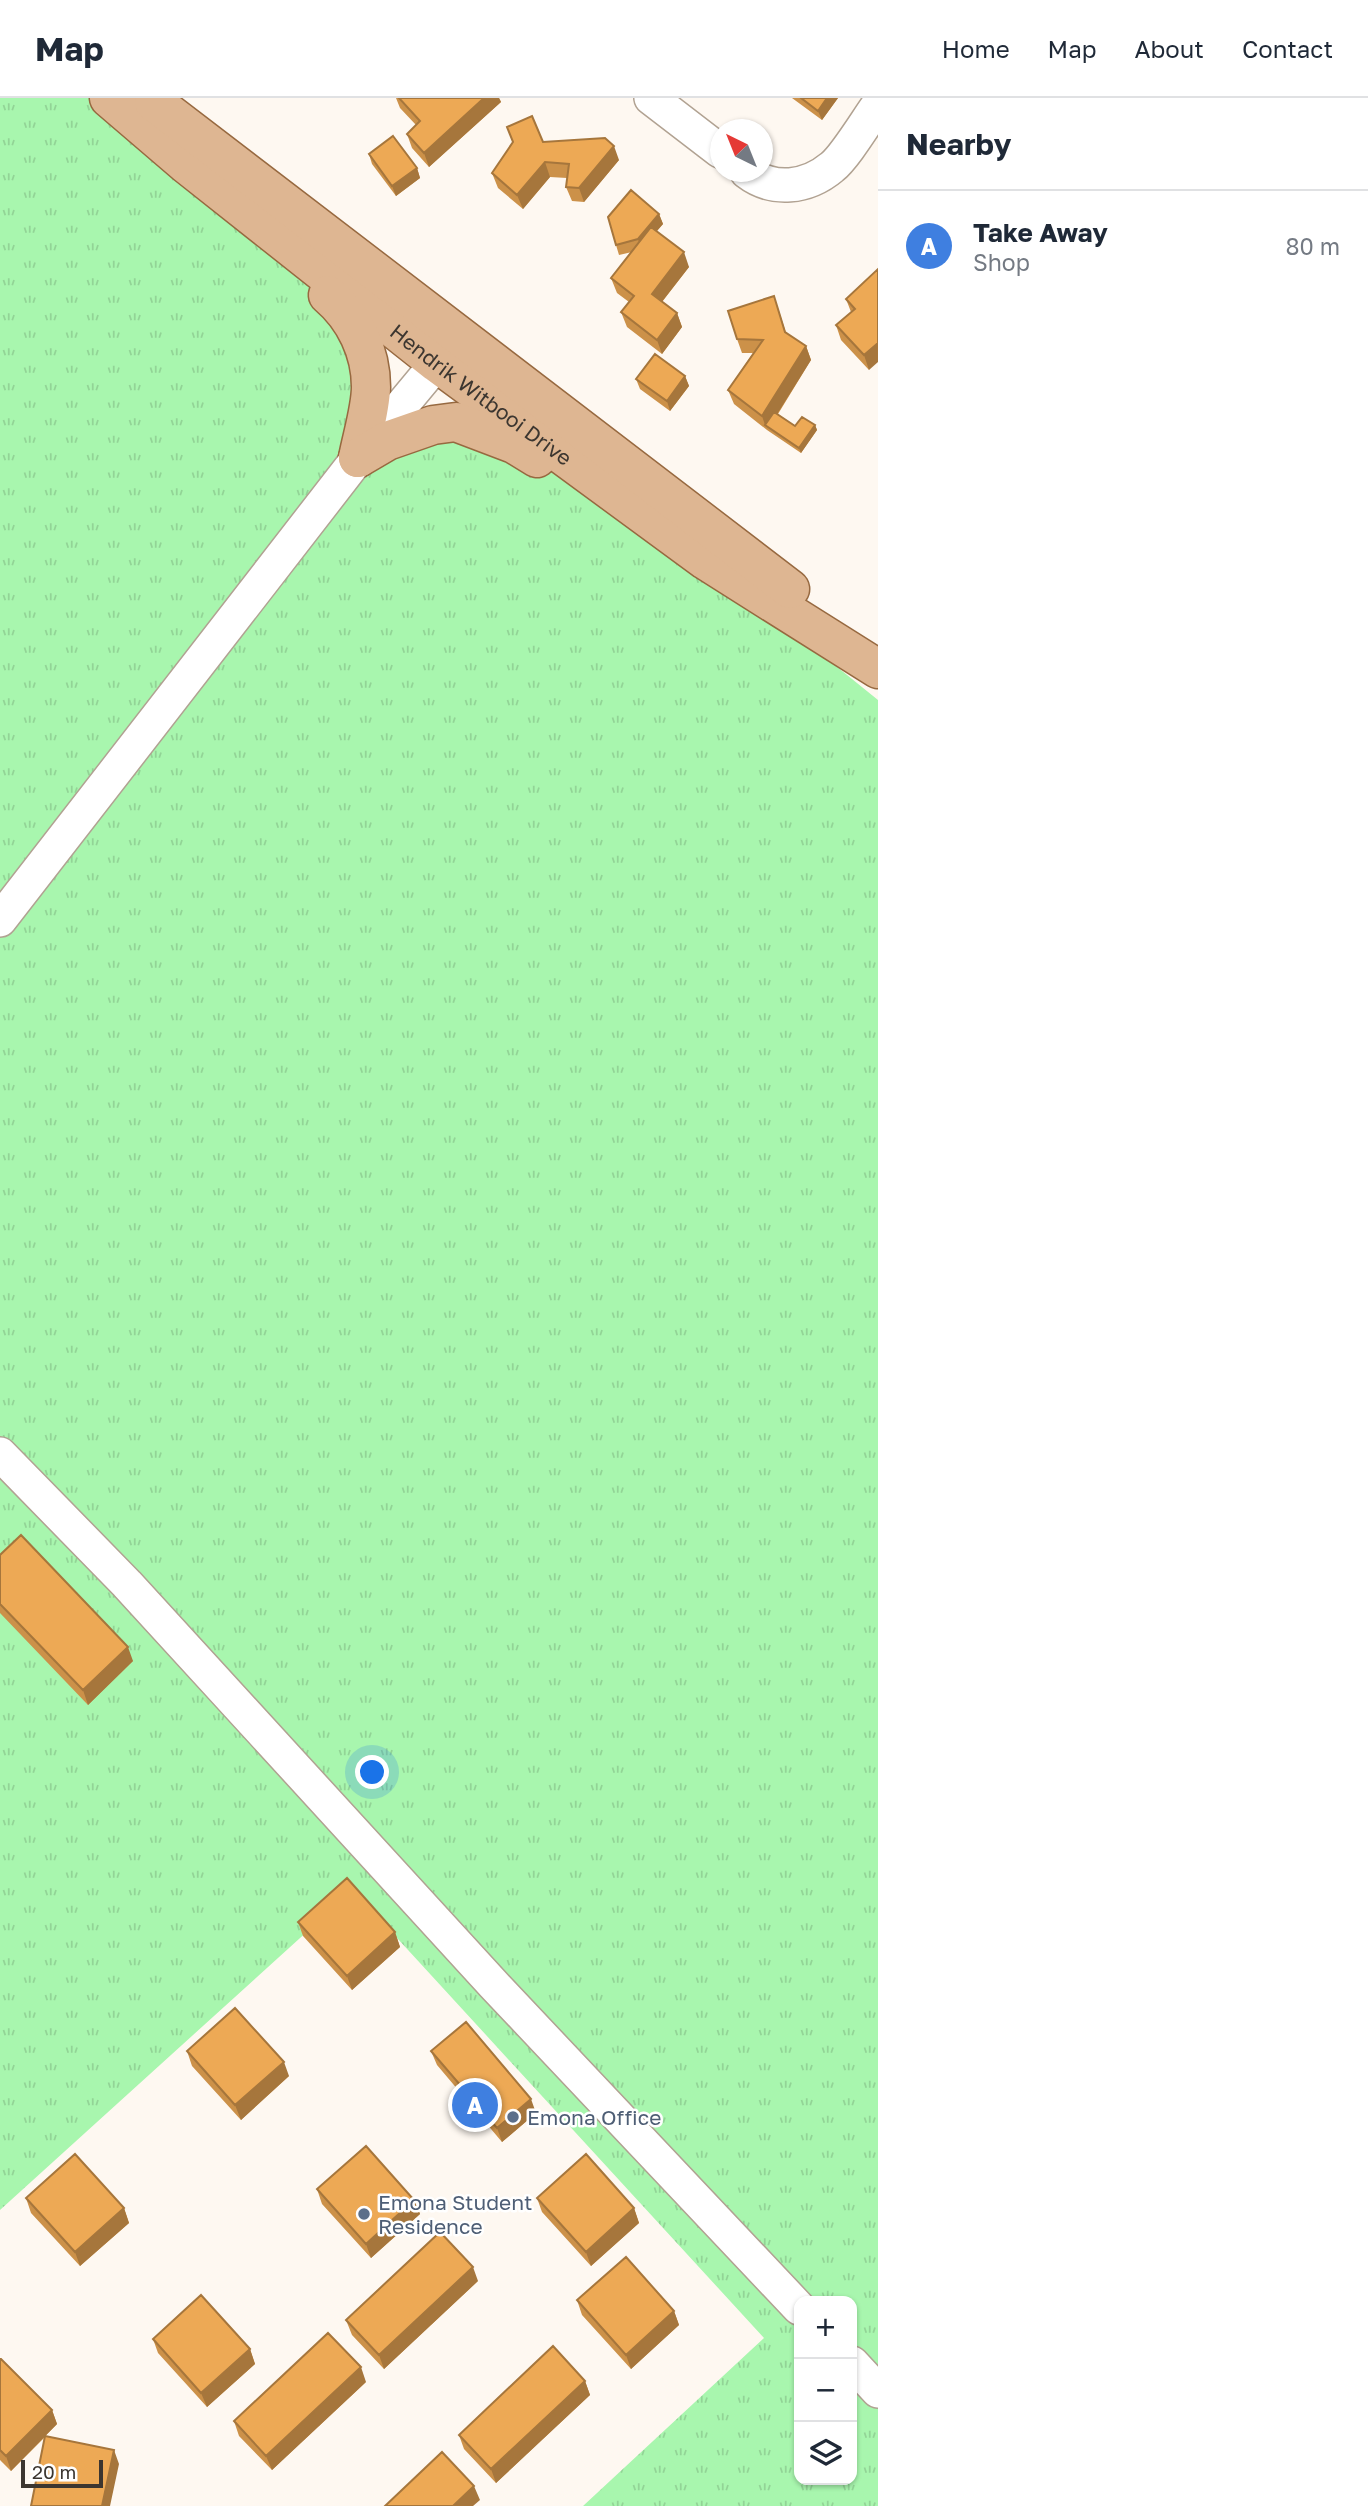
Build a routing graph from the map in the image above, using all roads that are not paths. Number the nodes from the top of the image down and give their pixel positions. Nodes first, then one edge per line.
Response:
1 (109, 98) edge
2 (148, 98) edge
3 (651, 98) edge
4 (878, 105) edge
5 (710, 143) edge
6 (186, 163) junction
7 (768, 182) edge
8 (446, 349) junction
9 (358, 458) junction
10 (705, 561) junction
11 (876, 667) edge
12 (0, 920) edge
13 (0, 1454) edge
14 (794, 2303) edge
15 (857, 2368) edge
16 (878, 2391) edge

1 - 6 main road, Hendrik Witbooi Drive
2 - 8 main road, Hendrik Witbooi Drive
3 - 5 street
4 - 7 street
6 - 8 main road, Hendrik Witbooi Drive
6 - 9 main road
8 - 9 street
8 - 10 main road, Hendrik Witbooi Drive
8 - 11 main road, Hendrik Witbooi Drive
9 - 10 main road
9 - 12 street
10 - 11 main road, Hendrik Witbooi Drive
13 - 14 street
15 - 16 street

